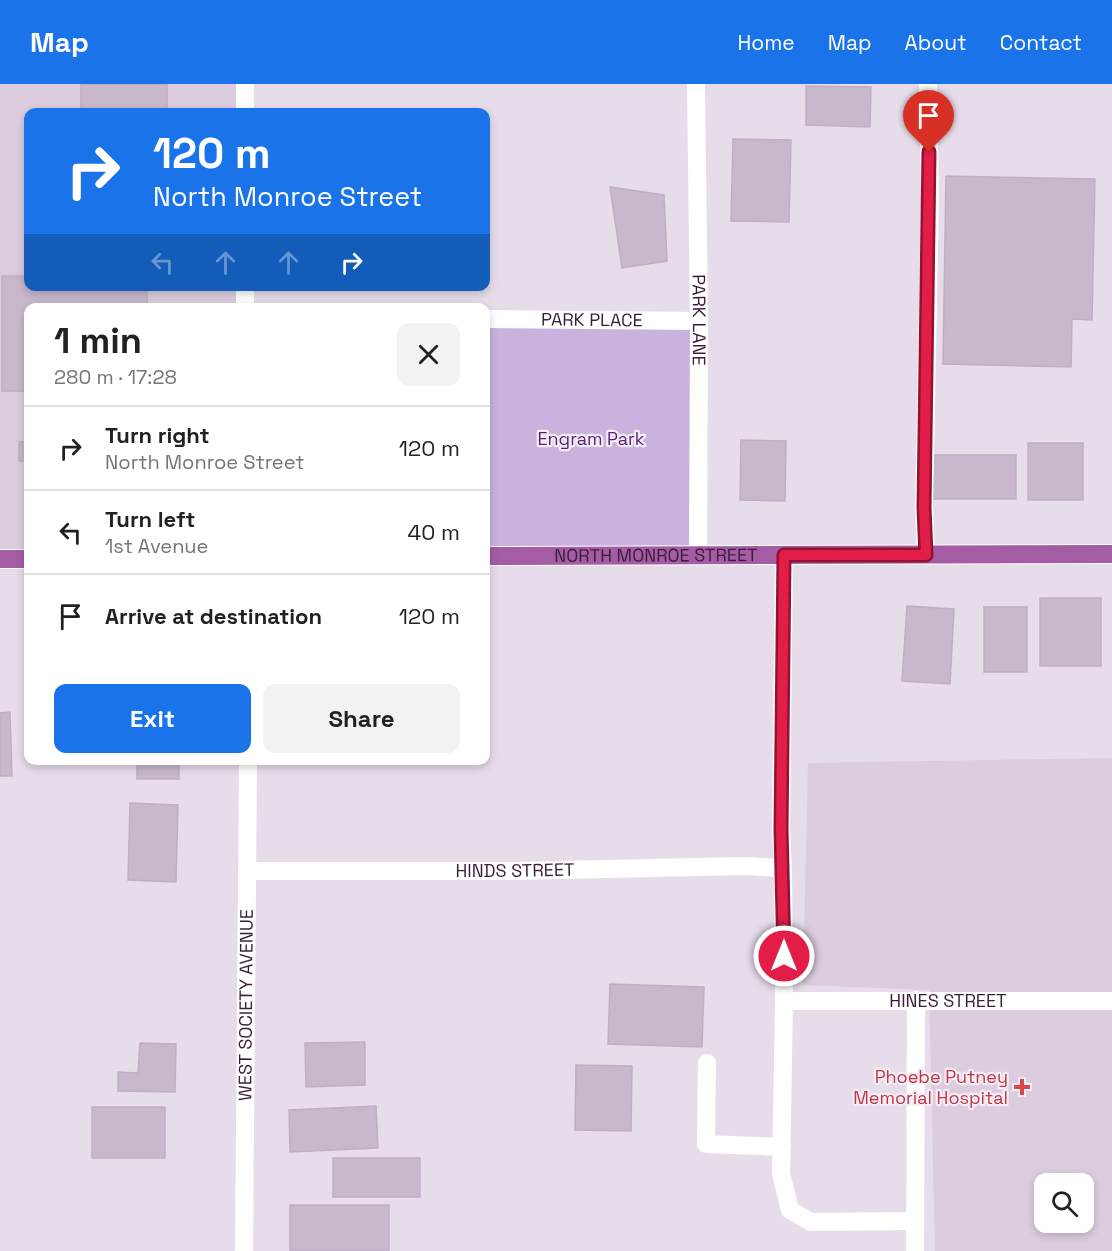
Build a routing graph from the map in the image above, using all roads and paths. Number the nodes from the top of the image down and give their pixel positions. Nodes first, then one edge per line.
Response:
1 (245, 84) edge
2 (696, 84) edge
3 (928, 84) edge
4 (245, 108) edge
5 (490, 319) edge
6 (699, 321) junction
7 (1112, 554) edge
8 (698, 555) junction
9 (784, 555) junction
10 (926, 555) junction
11 (490, 556) edge
12 (0, 559) edge
13 (24, 559) edge
14 (248, 765) edge
15 (783, 868) junction
16 (248, 871) junction
17 (784, 1000) junction
18 (915, 1000) junction
19 (1112, 1001) edge
20 (707, 1063) dead end
21 (782, 1147) junction
22 (915, 1221) junction
23 (244, 1251) edge
24 (915, 1251) edge

1 - 4 street
2 - 6 street, PARK LANE
3 - 10 street
5 - 6 street, PARK PLACE
6 - 8 street, PARK LANE
7 - 10 main road, NORTH MONROE STREET
8 - 9 main road, NORTH MONROE STREET
8 - 11 main road, NORTH MONROE STREET
9 - 10 main road, NORTH MONROE STREET
9 - 15 street
12 - 13 main road
14 - 16 street, WEST SOCIETY AVENUE
15 - 16 street, HINDS STREET
15 - 17 street
16 - 23 street, WEST SOCIETY AVENUE
17 - 18 street, HINES STREET
17 - 21 street
18 - 19 street, HINES STREET
18 - 22 street
20 - 21 street
21 - 22 street
22 - 24 street

